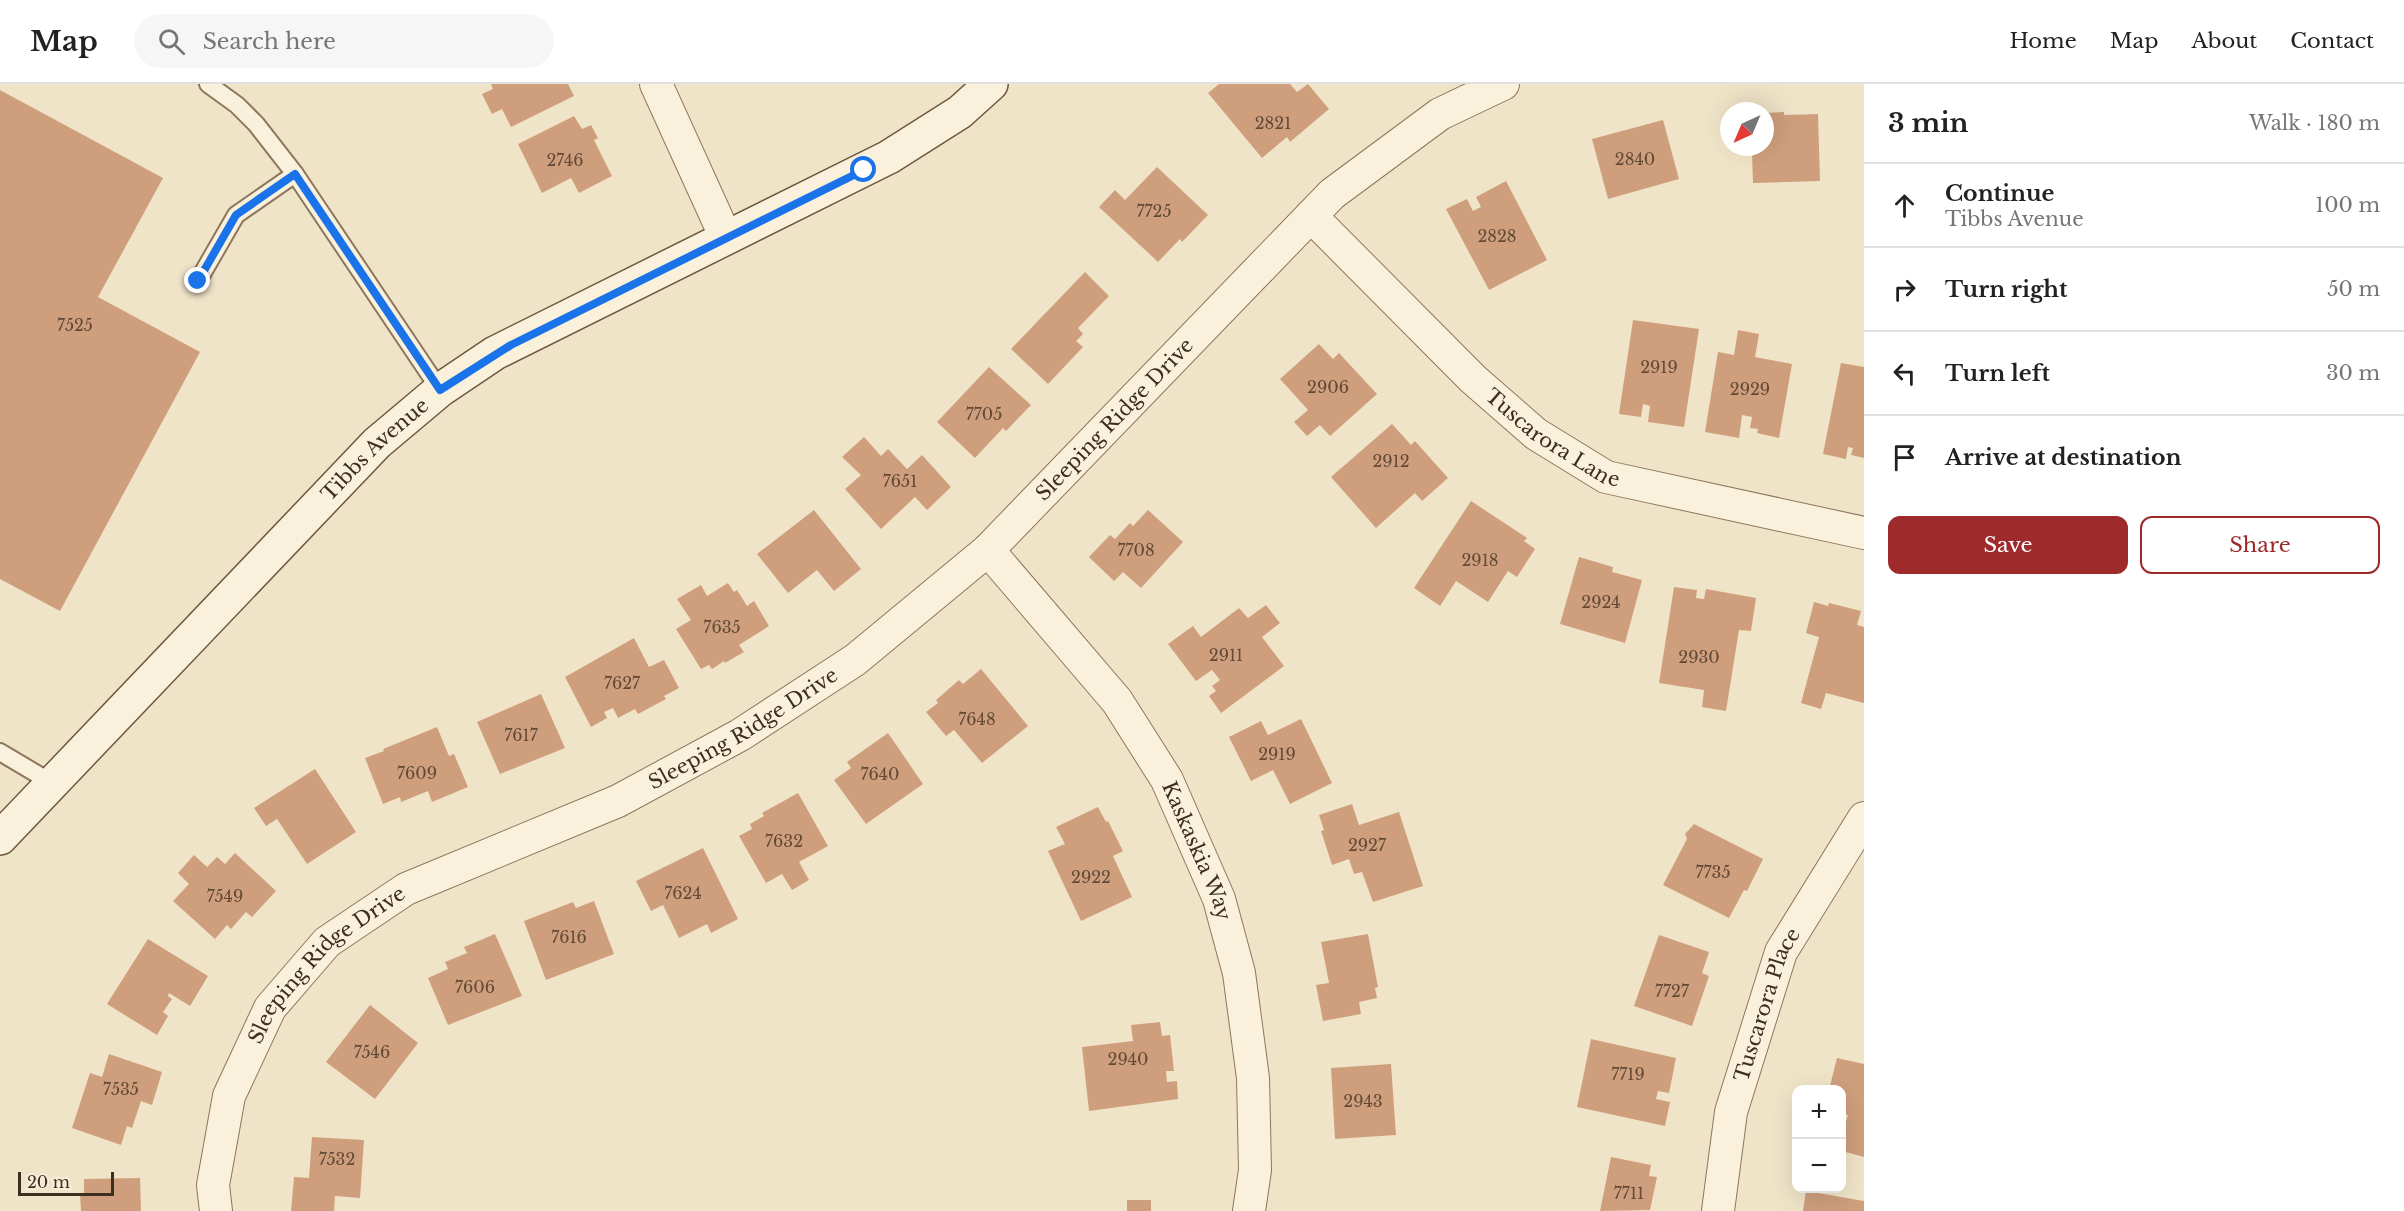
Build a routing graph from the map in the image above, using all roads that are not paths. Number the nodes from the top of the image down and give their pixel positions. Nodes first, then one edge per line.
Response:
1 (208, 84) edge
2 (657, 84) edge
3 (991, 84) edge
4 (1503, 84) edge
5 (295, 174) junction
6 (1311, 216) junction
7 (726, 238) junction
8 (198, 281) dead end
9 (440, 390) junction
10 (1864, 533) edge
11 (988, 550) junction
12 (0, 752) edge
13 (52, 783) junction
14 (1864, 818) edge
15 (0, 838) edge
16 (216, 1211) edge
17 (1249, 1211) edge
18 (1719, 1211) edge

1 - 5 lane
2 - 7 street
3 - 7 street, Tibbs Avenue
4 - 6 street, Sleeping Ridge Drive
5 - 8 lane
5 - 9 lane
6 - 10 street, Tuscarora Lane
6 - 11 street, Sleeping Ridge Drive
7 - 9 street, Tibbs Avenue
9 - 13 street, Tibbs Avenue
11 - 16 street, Sleeping Ridge Drive
11 - 17 street, Kaskaskia Way
12 - 13 lane
13 - 15 street, Tibbs Avenue
14 - 18 street, Tuscarora Place

